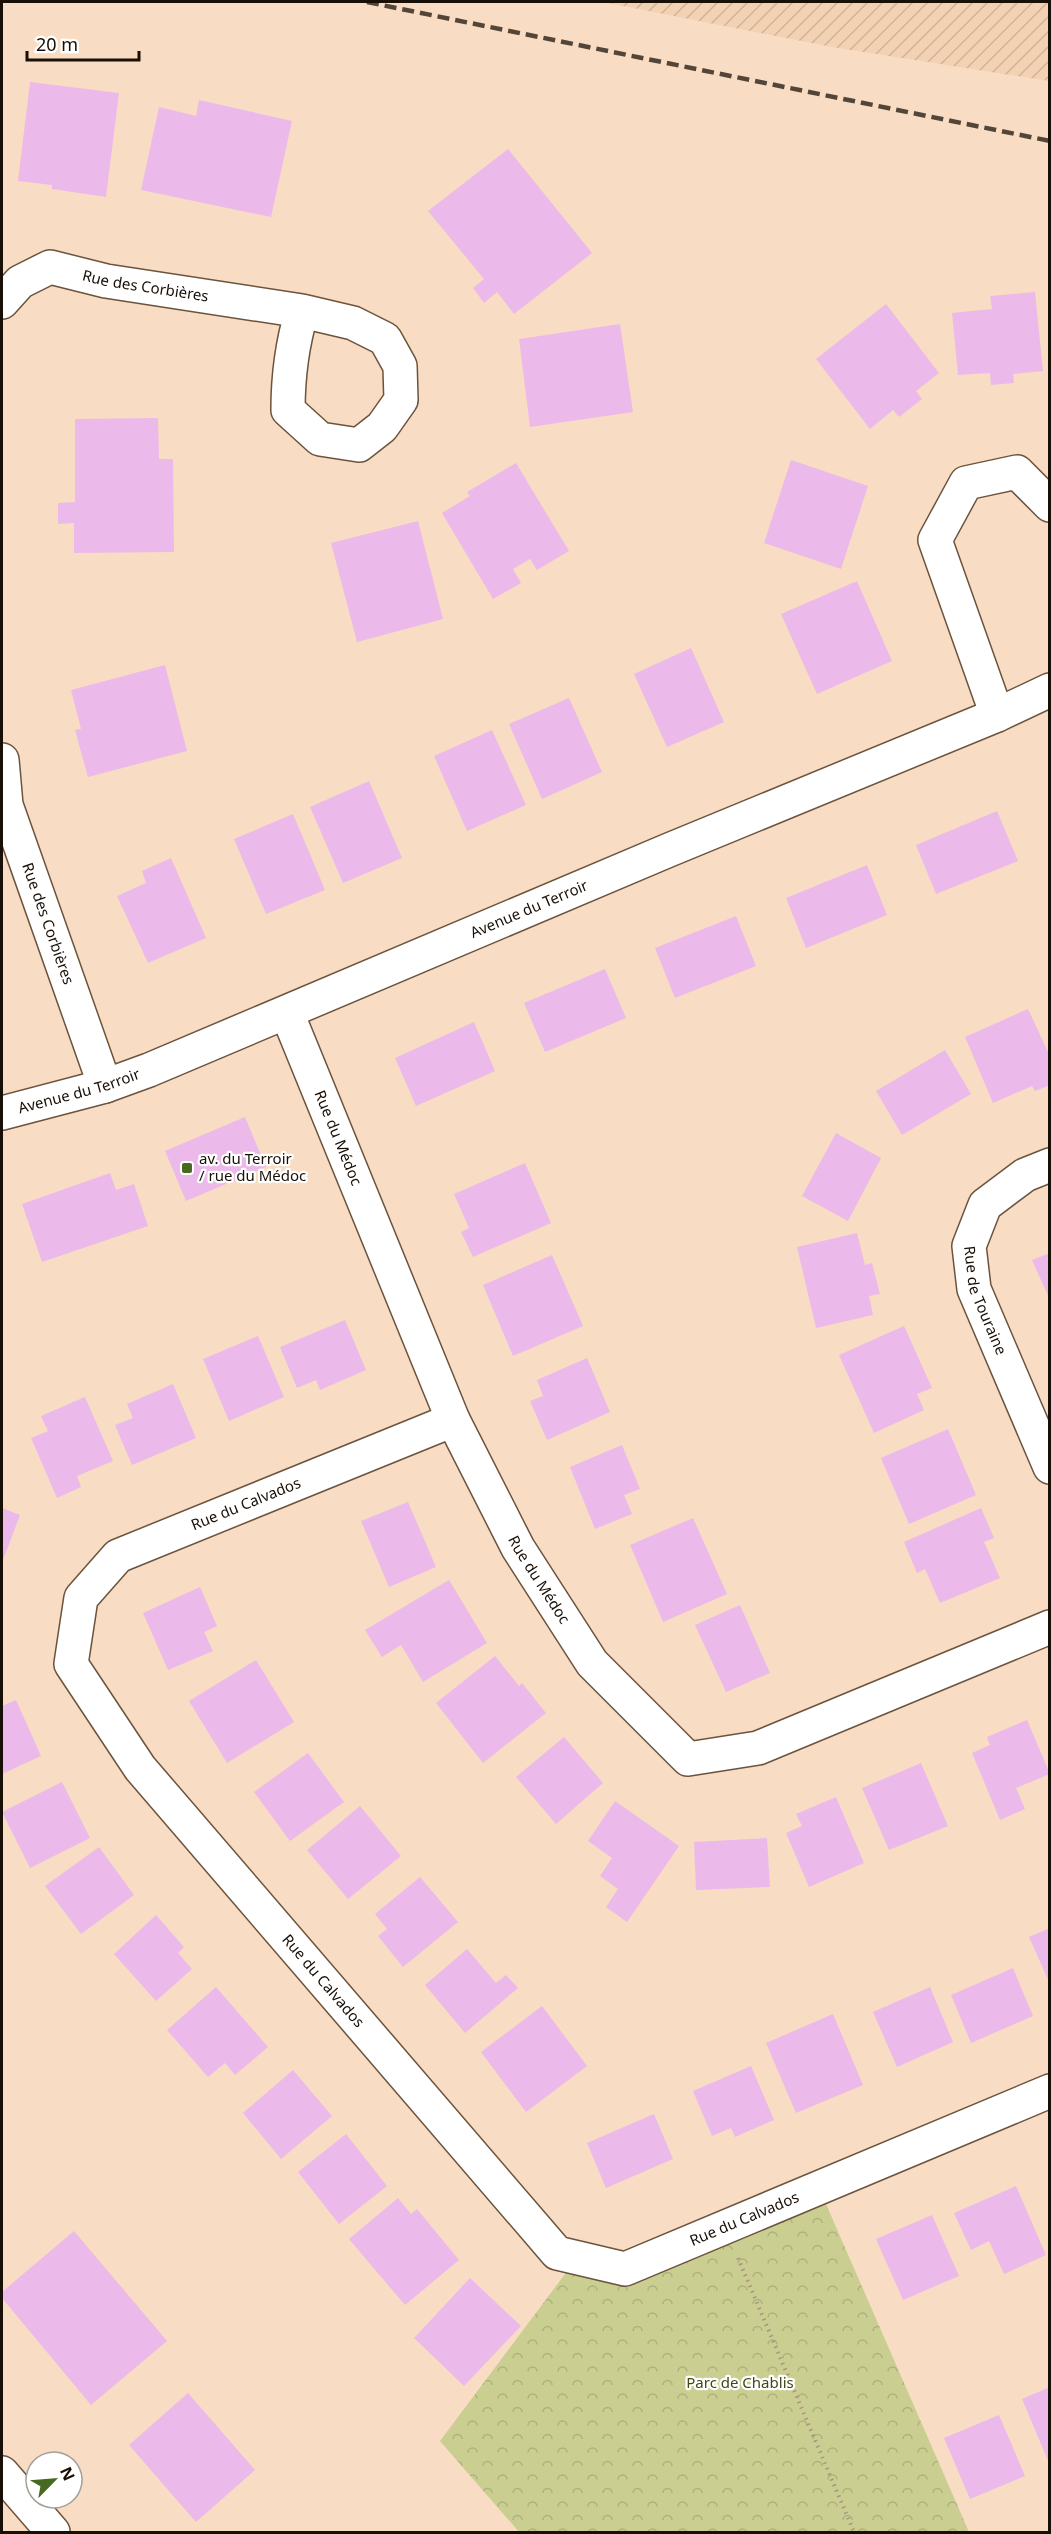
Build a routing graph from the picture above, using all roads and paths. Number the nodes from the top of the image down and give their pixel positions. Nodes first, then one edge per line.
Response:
1 (2, 302) edge
2 (302, 311) dead end
3 (1050, 505) edge
4 (1050, 690) edge
5 (997, 716) junction
6 (2, 760) edge
7 (286, 1013) junction
8 (105, 1086) junction
9 (2, 1113) edge
10 (1050, 1165) edge
11 (453, 1419) junction
12 (1050, 1467) edge
13 (1050, 1627) edge
14 (1050, 2091) edge
15 (725, 2227) junction
16 (4, 2480) edge
17 (54, 2532) edge
18 (854, 2532) edge

1 - 2 street, Rue des Corbières
3 - 5 street
4 - 5 street, Avenue du Terroir
5 - 7 street, Avenue du Terroir
6 - 8 street, Rue des Corbières
7 - 8 street, Avenue du Terroir
7 - 11 street, Rue du Médoc
8 - 9 street, Avenue du Terroir
10 - 12 street, Rue de Touraine
11 - 13 street, Rue du Médoc
11 - 15 street, Rue du Calvados
14 - 15 street, Rue du Calvados
15 - 18 path
16 - 17 street

